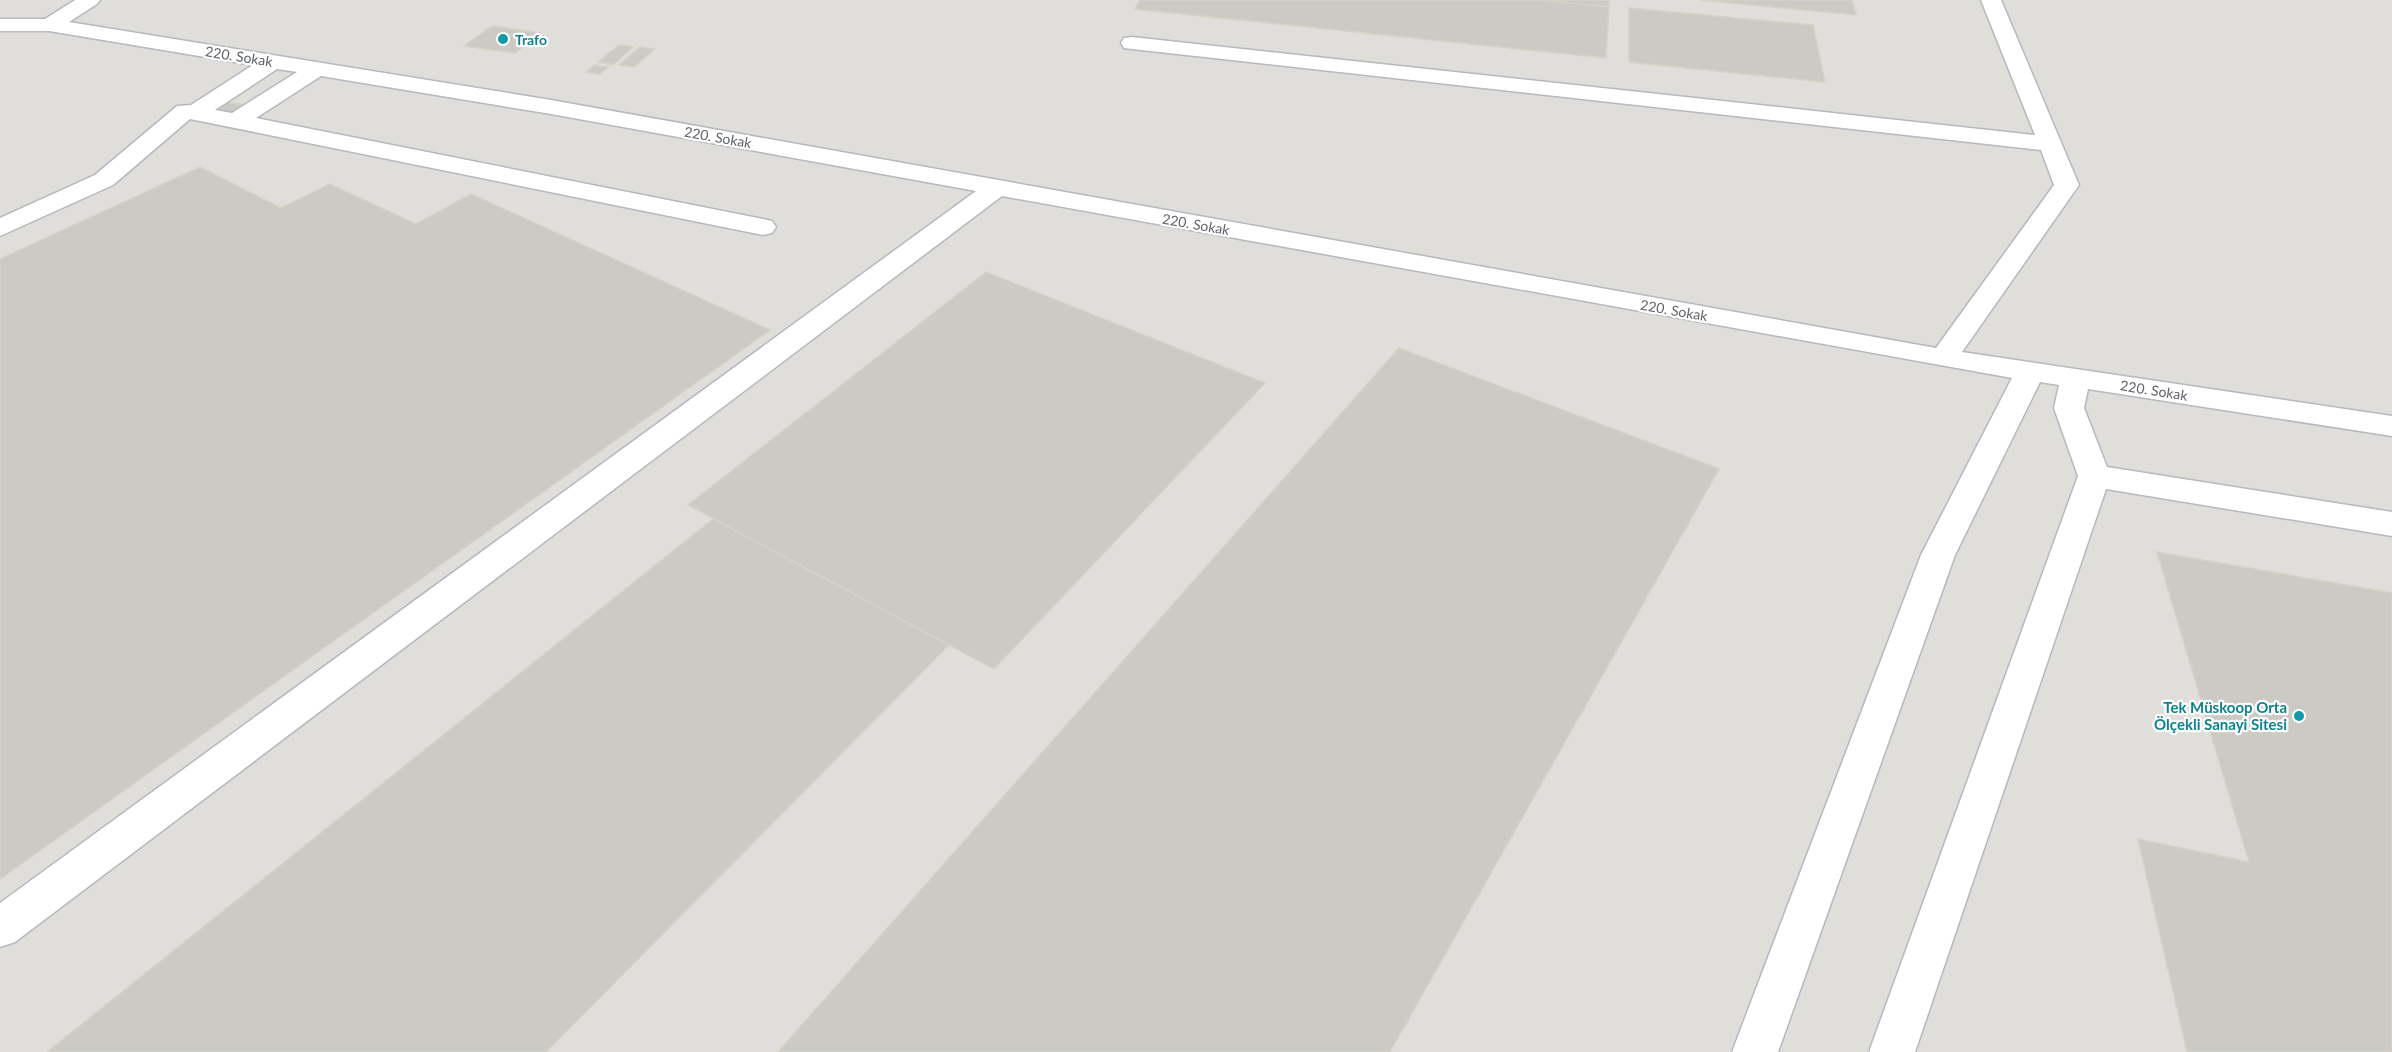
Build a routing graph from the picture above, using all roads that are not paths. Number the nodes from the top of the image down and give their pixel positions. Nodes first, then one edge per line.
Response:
1 (90, 0) edge
2 (1991, 0) edge
3 (0, 25) edge
4 (49, 25) junction
5 (1132, 43) dead end
6 (272, 62) junction
7 (317, 69) junction
8 (195, 113) junction
9 (236, 122) junction
10 (2050, 144) junction
11 (997, 188) junction
12 (763, 226) dead end
13 (0, 228) edge
14 (1943, 358) junction
15 (2030, 372) junction
16 (2075, 378) junction
17 (2392, 426) edge
18 (2094, 476) junction
19 (2392, 524) edge
20 (0, 928) edge
21 (1755, 1052) edge
22 (1892, 1052) edge

1 - 4 street
2 - 10 street
3 - 4 street, 220. Sokak
4 - 6 street, 220. Sokak
5 - 10 street
6 - 7 street, 220. Sokak
6 - 8 street
7 - 9 street
7 - 11 street, 220. Sokak
8 - 9 street
8 - 13 street
9 - 12 street
10 - 14 street
11 - 14 street, 220. Sokak
11 - 20 street
14 - 15 street, 220. Sokak
15 - 16 street, 220. Sokak
15 - 21 street
16 - 17 street, 220. Sokak
16 - 18 street
18 - 19 street
18 - 22 street

